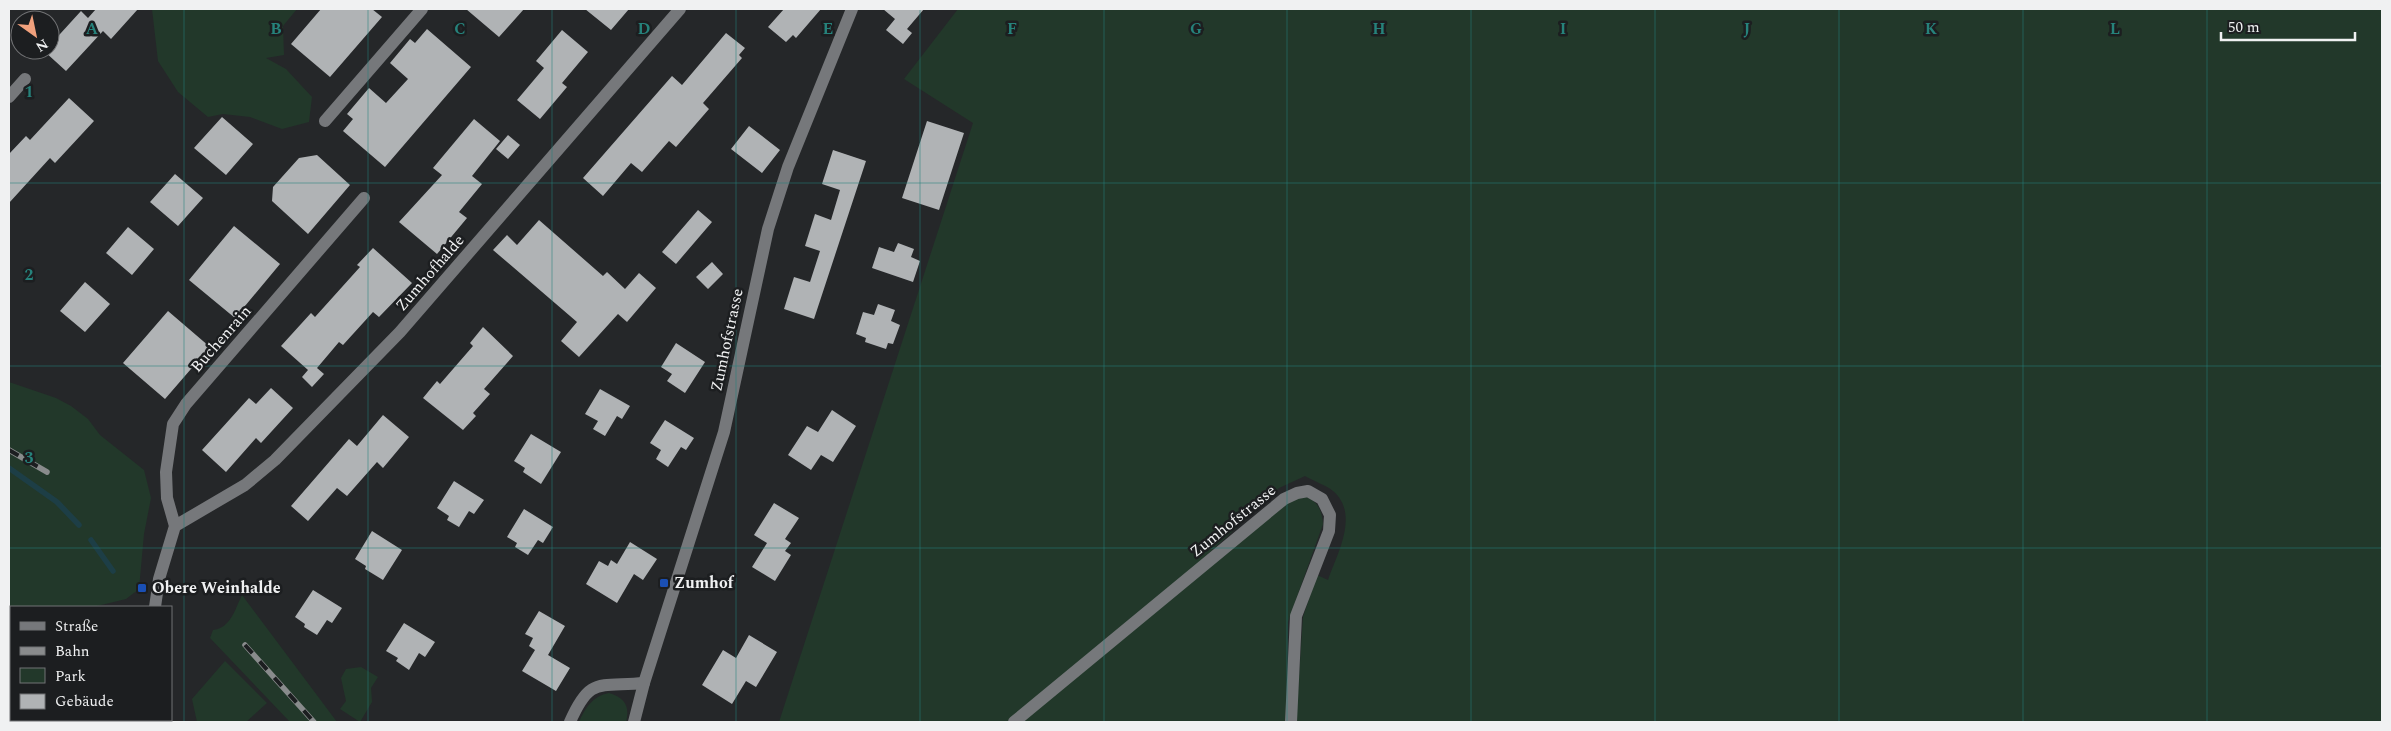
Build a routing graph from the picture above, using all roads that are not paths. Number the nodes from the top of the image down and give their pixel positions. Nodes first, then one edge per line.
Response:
1 (422, 9) edge
2 (680, 9) edge
3 (852, 9) edge
4 (25, 80) dead end
5 (9, 97) edge
6 (325, 121) dead end
7 (364, 198) dead end
8 (175, 526) junction
9 (155, 606) edge
10 (644, 683) junction
11 (570, 722) edge
12 (634, 722) edge
13 (1014, 722) edge
14 (1291, 722) edge

1 - 6 street
2 - 8 street, Zumhofhalde
3 - 10 street, Zumhofstrasse
4 - 5 street
7 - 8 street, Buchenrain
8 - 9 street
10 - 11 street
10 - 12 street, Zumhofstrasse
13 - 14 street, Zumhofstrasse

